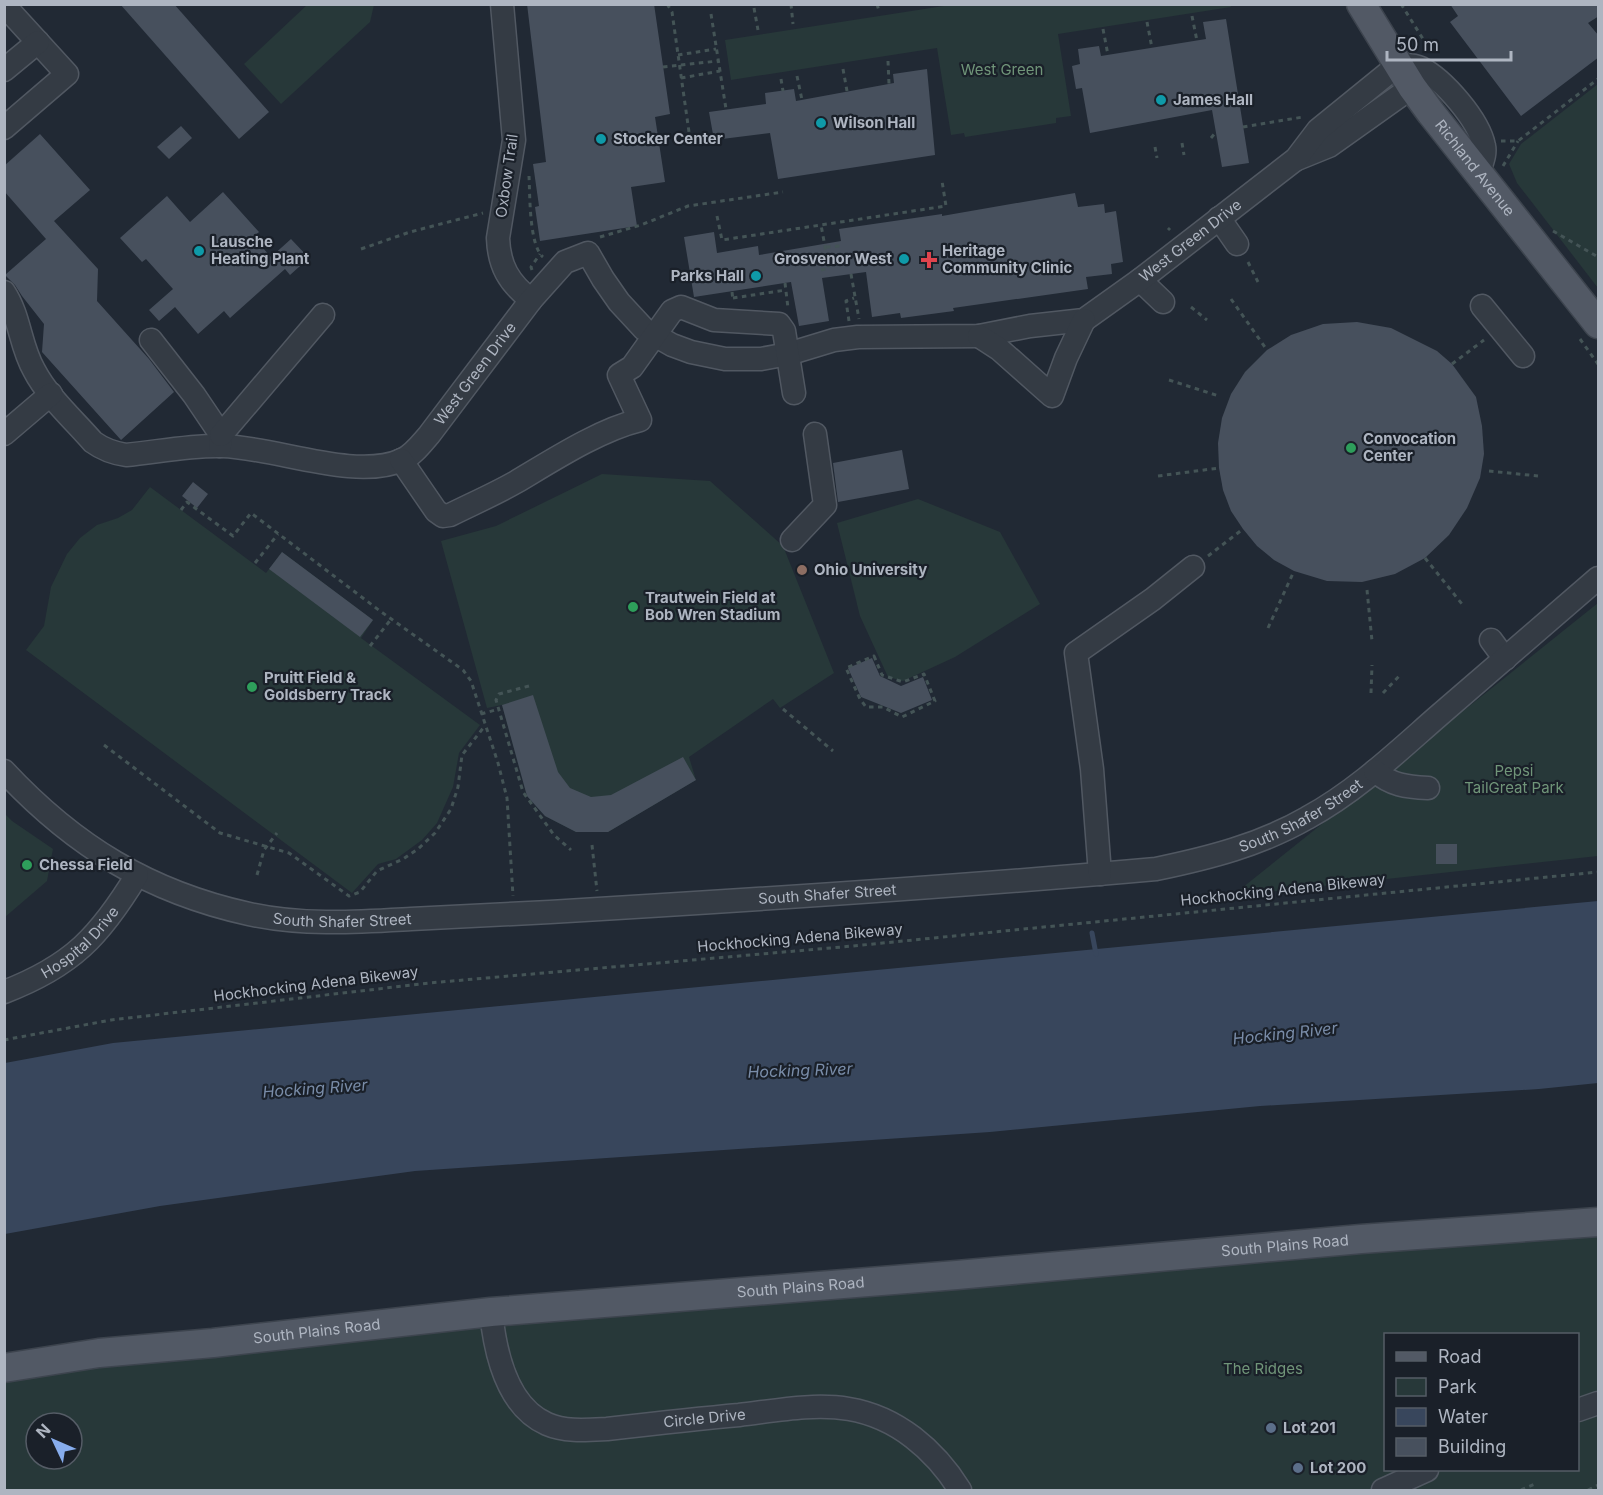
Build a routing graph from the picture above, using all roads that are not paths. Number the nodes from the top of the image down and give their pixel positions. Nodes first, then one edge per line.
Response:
1 (502, 4) edge
2 (1361, 4) edge
3 (4, 5) edge
4 (38, 42) junction
5 (4, 70) edge
6 (1405, 76) junction
7 (4, 128) edge
8 (1220, 218) junction
9 (1243, 253) road end
10 (1140, 280) junction
11 (4, 292) edge
12 (531, 300) junction
13 (1164, 302) dead end
14 (1482, 306) dead end
15 (323, 315) dead end
16 (1084, 320) junction
17 (1599, 324) edge
18 (655, 336) junction
19 (979, 336) junction
20 (151, 340) dead end
21 (788, 354) junction
22 (1523, 356) dead end
23 (794, 393) dead end
24 (51, 394) junction
25 (4, 434) edge
26 (815, 434) dead end
27 (221, 441) junction
28 (401, 460) junction
29 (792, 540) dead end
30 (1193, 567) road end
31 (1599, 578) edge
32 (1491, 640) dead end
33 (1505, 659) junction
34 (4, 771) edge
35 (1375, 771) junction
36 (1428, 788) dead end
37 (1100, 874) junction
38 (137, 875) junction
39 (4, 992) edge
40 (1599, 1222) edge
41 (491, 1312) junction
42 (4, 1368) edge
43 (1599, 1403) edge
44 (1579, 1410) edge
45 (1424, 1471) edge
46 (960, 1491) edge
47 (1383, 1491) edge

1 - 12 street, Oxbow Trail
2 - 6 main road, Richland Avenue
3 - 4 street
4 - 5 street
4 - 7 street
6 - 8 street, West Green Drive
6 - 17 main road, Richland Avenue
8 - 9 street
8 - 10 street, West Green Drive
10 - 13 street
10 - 16 street, West Green Drive
11 - 24 street, West Green Drive
12 - 18 street, West Green Drive
12 - 28 street, West Green Drive
14 - 22 street
15 - 27 street
16 - 19 street, West Green Drive
16 - 19 street, West Green Drive
18 - 21 street, West Green Drive
18 - 21 street
18 - 28 street
19 - 21 street, West Green Drive
20 - 27 street
21 - 23 street
24 - 25 street
24 - 27 street, West Green Drive
26 - 29 street
27 - 28 street, West Green Drive
30 - 37 street
31 - 33 street, South Shafer Street
32 - 33 street
33 - 35 street, South Shafer Street
34 - 38 street, South Shafer Street
35 - 36 street
35 - 37 street, South Shafer Street
37 - 38 street, South Shafer Street
38 - 39 street, Hospital Drive
40 - 41 main road, South Plains Road
41 - 42 main road, South Plains Road
41 - 46 street, Circle Drive
43 - 44 street
45 - 47 street

